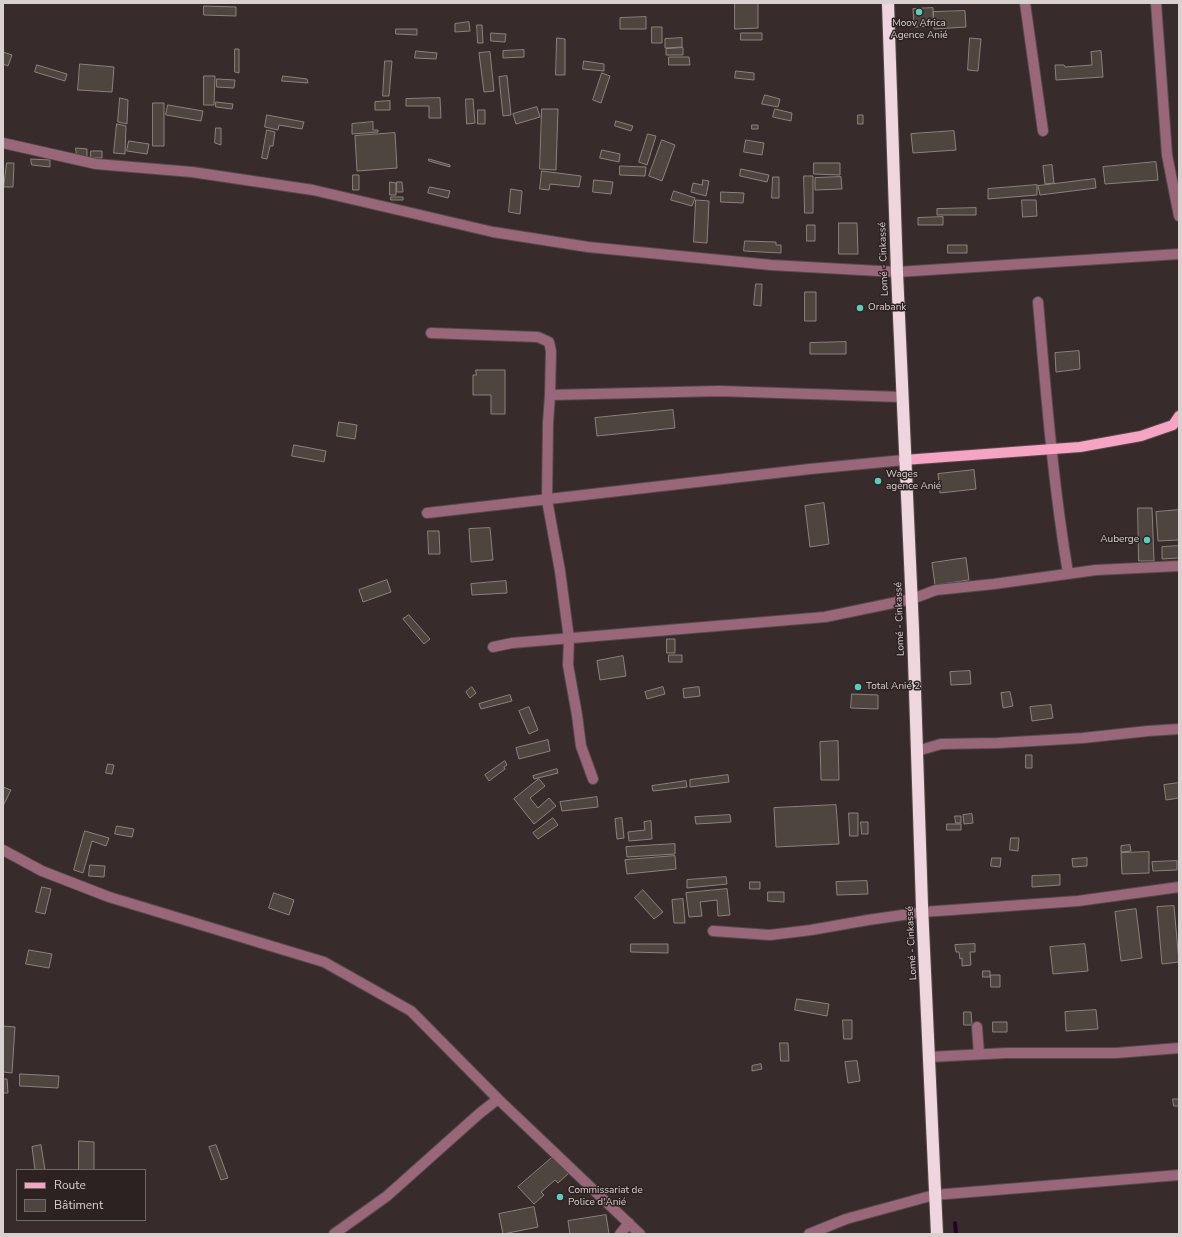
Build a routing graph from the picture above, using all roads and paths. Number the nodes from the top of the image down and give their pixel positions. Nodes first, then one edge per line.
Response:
1 (888, 3) edge
2 (1025, 3) edge
3 (1156, 3) edge
4 (1043, 131) dead end
5 (3, 143) edge
6 (1179, 216) edge
7 (1179, 254) edge
8 (896, 272) junction
9 (1038, 302) dead end
10 (431, 333) dead end
11 (550, 395) junction
12 (902, 397) junction
13 (1179, 416) edge
14 (1051, 449) junction
15 (904, 460) junction
16 (547, 500) junction
17 (427, 513) dead end
18 (1179, 566) edge
19 (1068, 573) junction
20 (912, 599) junction
21 (569, 640) junction
22 (493, 647) dead end
23 (1179, 729) edge
24 (917, 751) junction
25 (593, 779) dead end
26 (3, 850) edge
27 (1179, 888) edge
28 (923, 912) junction
29 (712, 931) dead end
30 (977, 1027) dead end
31 (1179, 1048) edge
32 (979, 1054) junction
33 (929, 1057) junction
34 (498, 1099) junction
35 (1179, 1175) edge
36 (934, 1194) junction
37 (629, 1223) junction
38 (334, 1234) edge
39 (620, 1234) edge
40 (640, 1234) edge
41 (810, 1234) edge
42 (937, 1234) edge

1 - 8 highway, Lomé - Cinkassé
2 - 4 street
3 - 6 street
5 - 8 street
7 - 8 street
8 - 12 highway, Lomé - Cinkassé
9 - 14 street
10 - 11 street
11 - 12 street
11 - 16 street
12 - 15 highway, Lomé - Cinkassé
13 - 14 main road
14 - 15 main road
14 - 19 street
15 - 16 street
15 - 20 highway, Lomé - Cinkassé
16 - 17 street
16 - 21 street
18 - 19 street
19 - 20 street
20 - 21 street
20 - 24 highway, Lomé - Cinkassé
21 - 22 street
21 - 25 street
23 - 24 street
24 - 28 highway, Lomé - Cinkassé
26 - 34 street
27 - 28 street
28 - 29 street
28 - 33 highway, Lomé - Cinkassé
30 - 32 street
31 - 32 street
32 - 33 street
33 - 36 highway, Lomé - Cinkassé
34 - 37 street
34 - 38 street
35 - 36 street
36 - 41 street
36 - 42 highway, Lomé - Cinkassé
37 - 39 street
37 - 40 street

